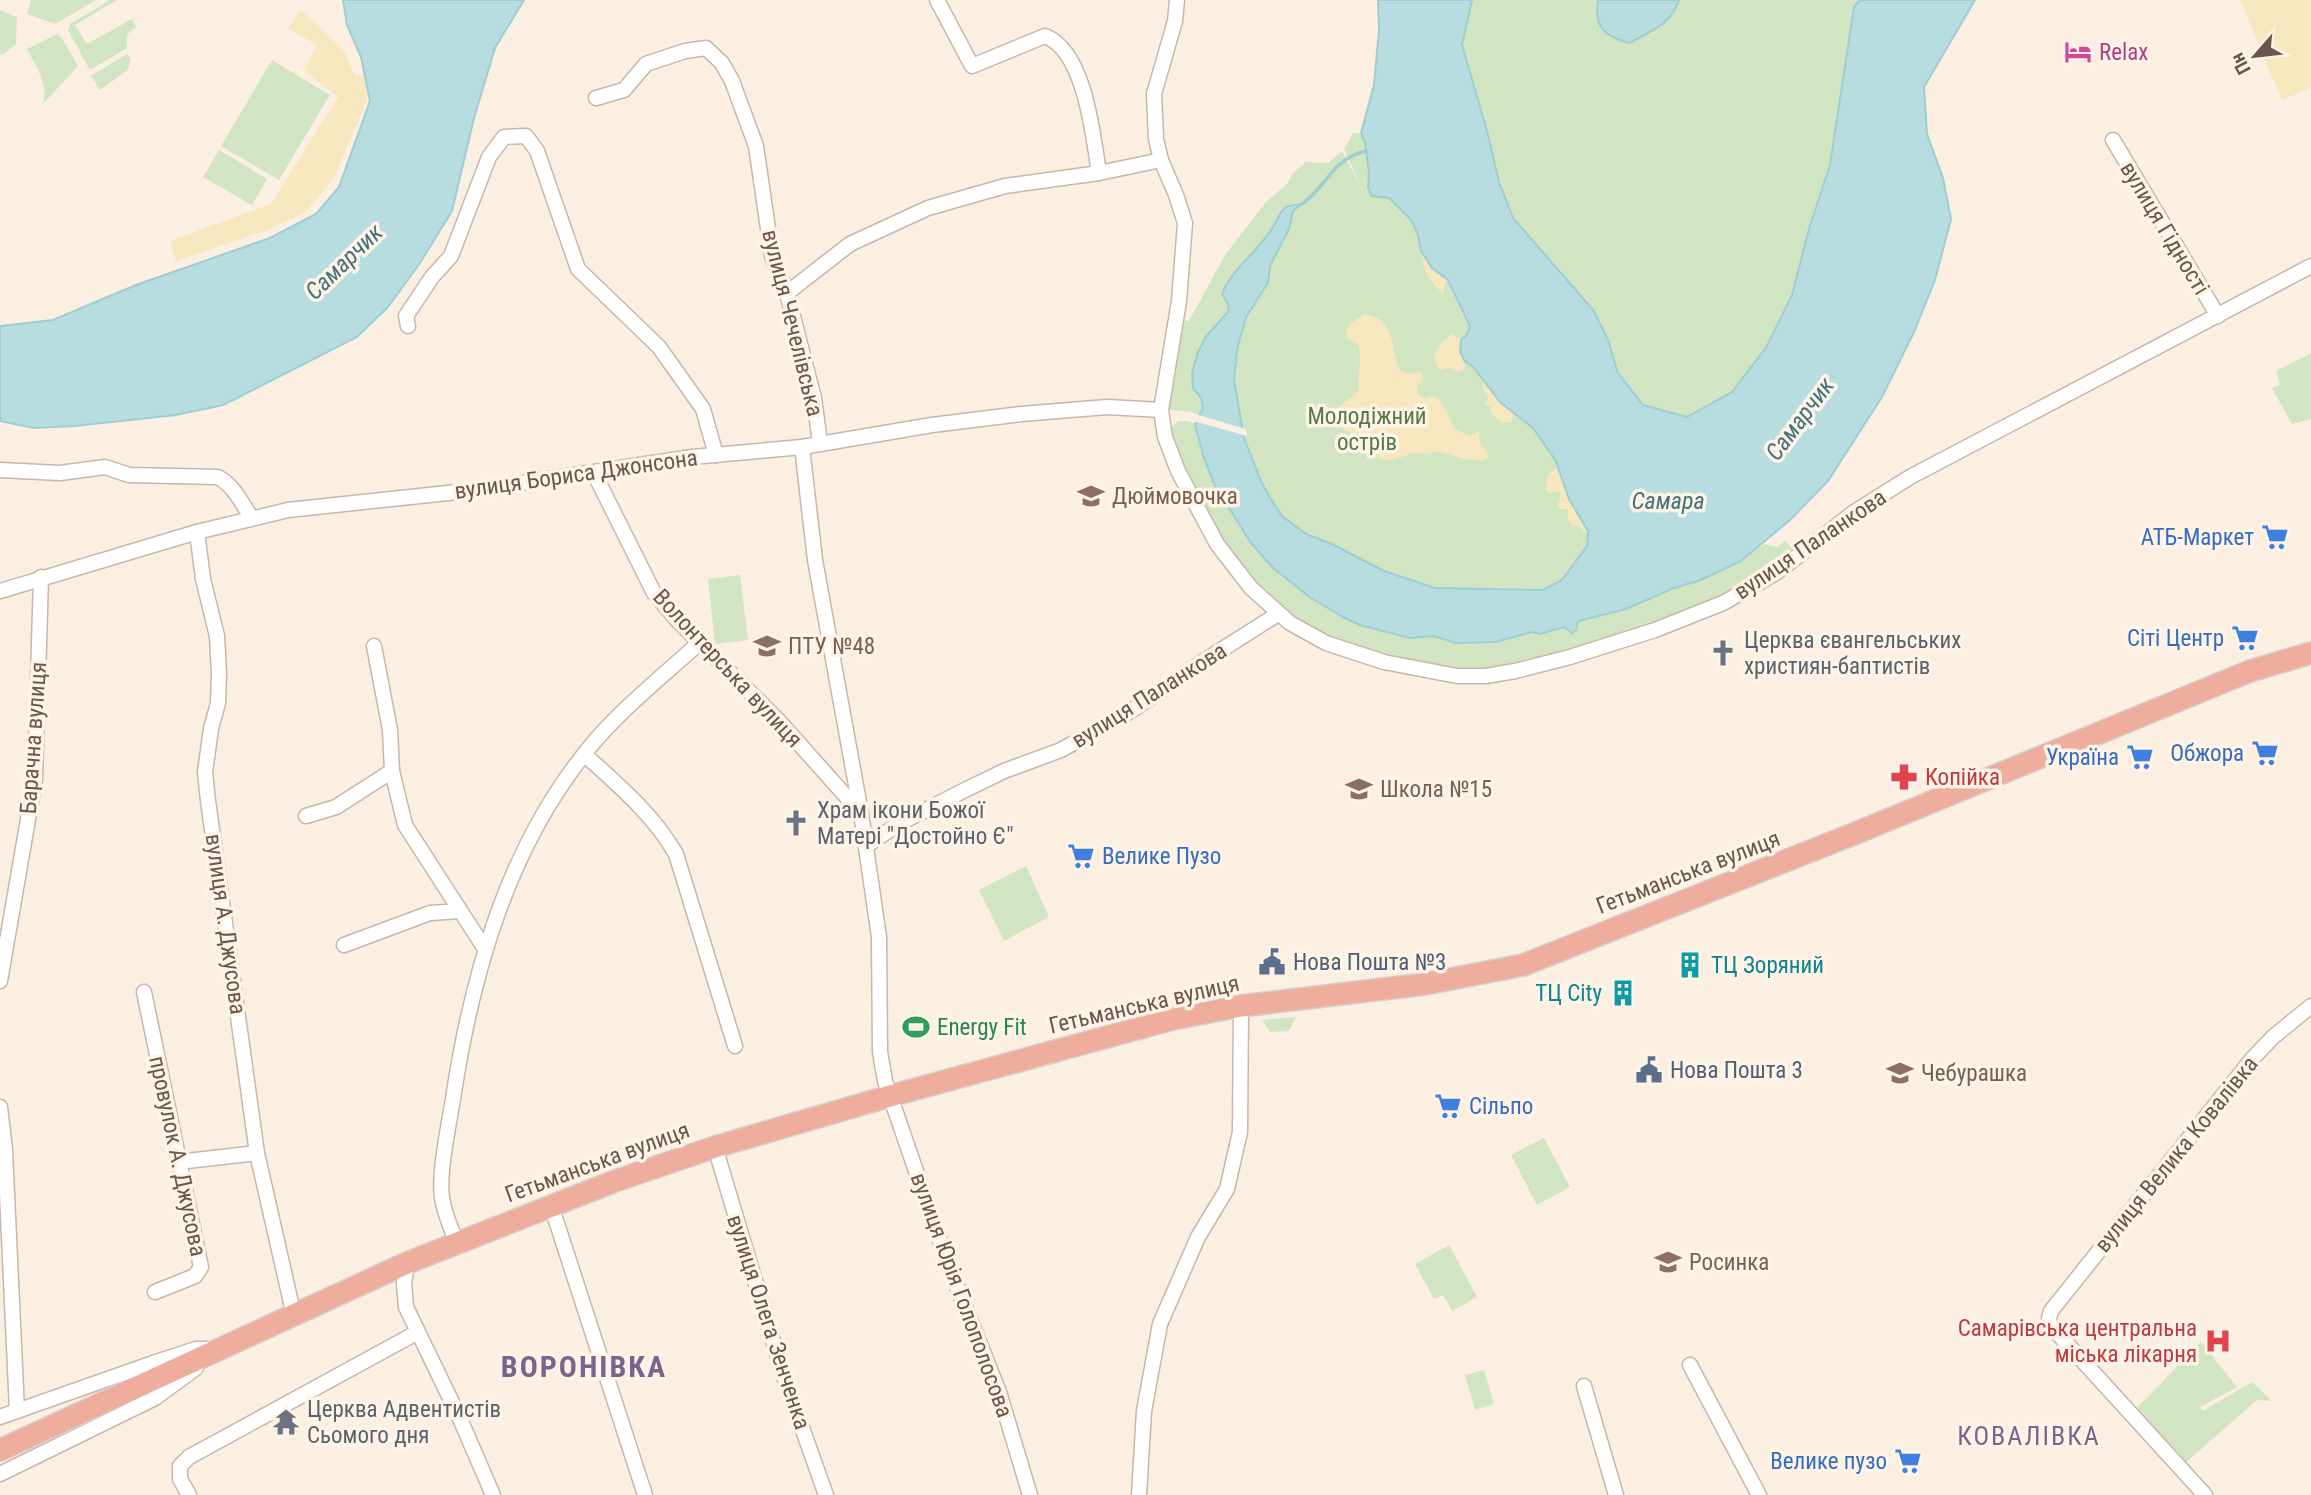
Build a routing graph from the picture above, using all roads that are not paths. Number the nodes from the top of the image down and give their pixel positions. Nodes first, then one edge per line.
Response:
1 (937, 0) edge
2 (1177, 0) edge
3 (596, 98) dead end
4 (2113, 140) dead end
5 (1161, 160) junction
6 (1099, 173) junction
7 (2311, 267) edge
8 (786, 293) junction
9 (2218, 316) junction
10 (408, 326) dead end
11 (1161, 410) junction
12 (820, 443) junction
13 (802, 447) junction
14 (716, 455) junction
15 (0, 470) edge
16 (594, 473) junction
17 (251, 517) junction
18 (197, 531) junction
19 (41, 577) junction
20 (0, 591) edge
21 (1278, 614) junction
22 (700, 642) junction
23 (374, 646) dead end
24 (2311, 653) edge
25 (584, 754) junction
26 (392, 771) junction
27 (861, 813) junction
28 (306, 816) dead end
29 (866, 846) junction
30 (460, 911) junction
31 (344, 945) dead end
32 (485, 949) junction
33 (0, 981) edge
34 (144, 992) dead end
35 (1241, 1006) junction
36 (2311, 1006) edge
37 (735, 1046) dead end
38 (890, 1096) junction
39 (0, 1107) edge
40 (715, 1147) junction
41 (257, 1153) junction
42 (178, 1162) junction
43 (551, 1205) junction
44 (457, 1243) junction
45 (407, 1263) junction
46 (155, 1292) dead end
47 (294, 1315) junction
48 (418, 1332) junction
49 (223, 1349) junction
50 (1690, 1365) dead end
51 (1584, 1385) dead end
52 (17, 1411) junction
53 (0, 1417) edge
54 (0, 1450) edge
55 (0, 1474) edge
56 (2197, 1492) edge
57 (189, 1495) edge
58 (493, 1495) edge
59 (645, 1495) edge
60 (826, 1495) edge
61 (1030, 1495) edge
62 (1139, 1495) edge
63 (1616, 1495) edge
64 (1759, 1495) edge

1 - 6 street
2 - 5 street
3 - 8 street, вулиця Чечелівська
4 - 9 street, вулиця Гідності
5 - 6 street
5 - 11 street
6 - 8 street
7 - 9 street, вулиця Паланкова
8 - 12 street, вулиця Чечелівська
9 - 21 street, вулиця Паланкова
10 - 14 street
11 - 12 street, вулиця Бориса Джонсона
11 - 21 street, вулиця Паланкова
12 - 13 street, вулиця Бориса Джонсона
13 - 14 street, вулиця Бориса Джонсона
13 - 27 street
14 - 16 street, вулиця Бориса Джонсона
15 - 17 street
16 - 17 street, вулиця Бориса Джонсона
16 - 22 street, Волонтерська вулиця
17 - 18 street, вулиця Бориса Джонсона
18 - 19 street, вулиця Бориса Джонсона
18 - 41 street, вулиця А. Джусова
19 - 20 street, вулиця Бориса Джонсона
19 - 33 street, Барачна вулиця
21 - 29 street, вулиця Паланкова
22 - 25 street
22 - 27 street, Волонтерська вулиця
23 - 26 street
24 - 35 highway, Гетьманська вулиця
25 - 32 street
25 - 37 street
26 - 28 street
26 - 30 street
27 - 29 street
29 - 38 street
30 - 31 street
30 - 32 street
32 - 44 street
34 - 42 street, провулок А. Джусова
35 - 38 highway, Гетьманська вулиця
35 - 62 street
36 - 56 street, вулиця Велика Ковалівка
38 - 40 highway, Гетьманська вулиця
38 - 61 street, вулиця Юрія Голополосова
39 - 52 street
40 - 43 highway, Гетьманська вулиця
40 - 60 street, вулиця Олега Зенченка
41 - 42 street
41 - 47 street, вулиця А. Джусова
42 - 46 street, провулок А. Джусова
43 - 44 highway, Гетьманська вулиця
43 - 59 street
44 - 45 highway, Гетьманська вулиця
45 - 47 highway, Гетьманська вулиця
45 - 48 street
47 - 49 highway, Гетьманська вулиця
48 - 57 street
48 - 58 street
49 - 52 street
49 - 54 highway, Гетьманська вулиця
49 - 55 street
50 - 64 street
51 - 63 street
52 - 53 street

